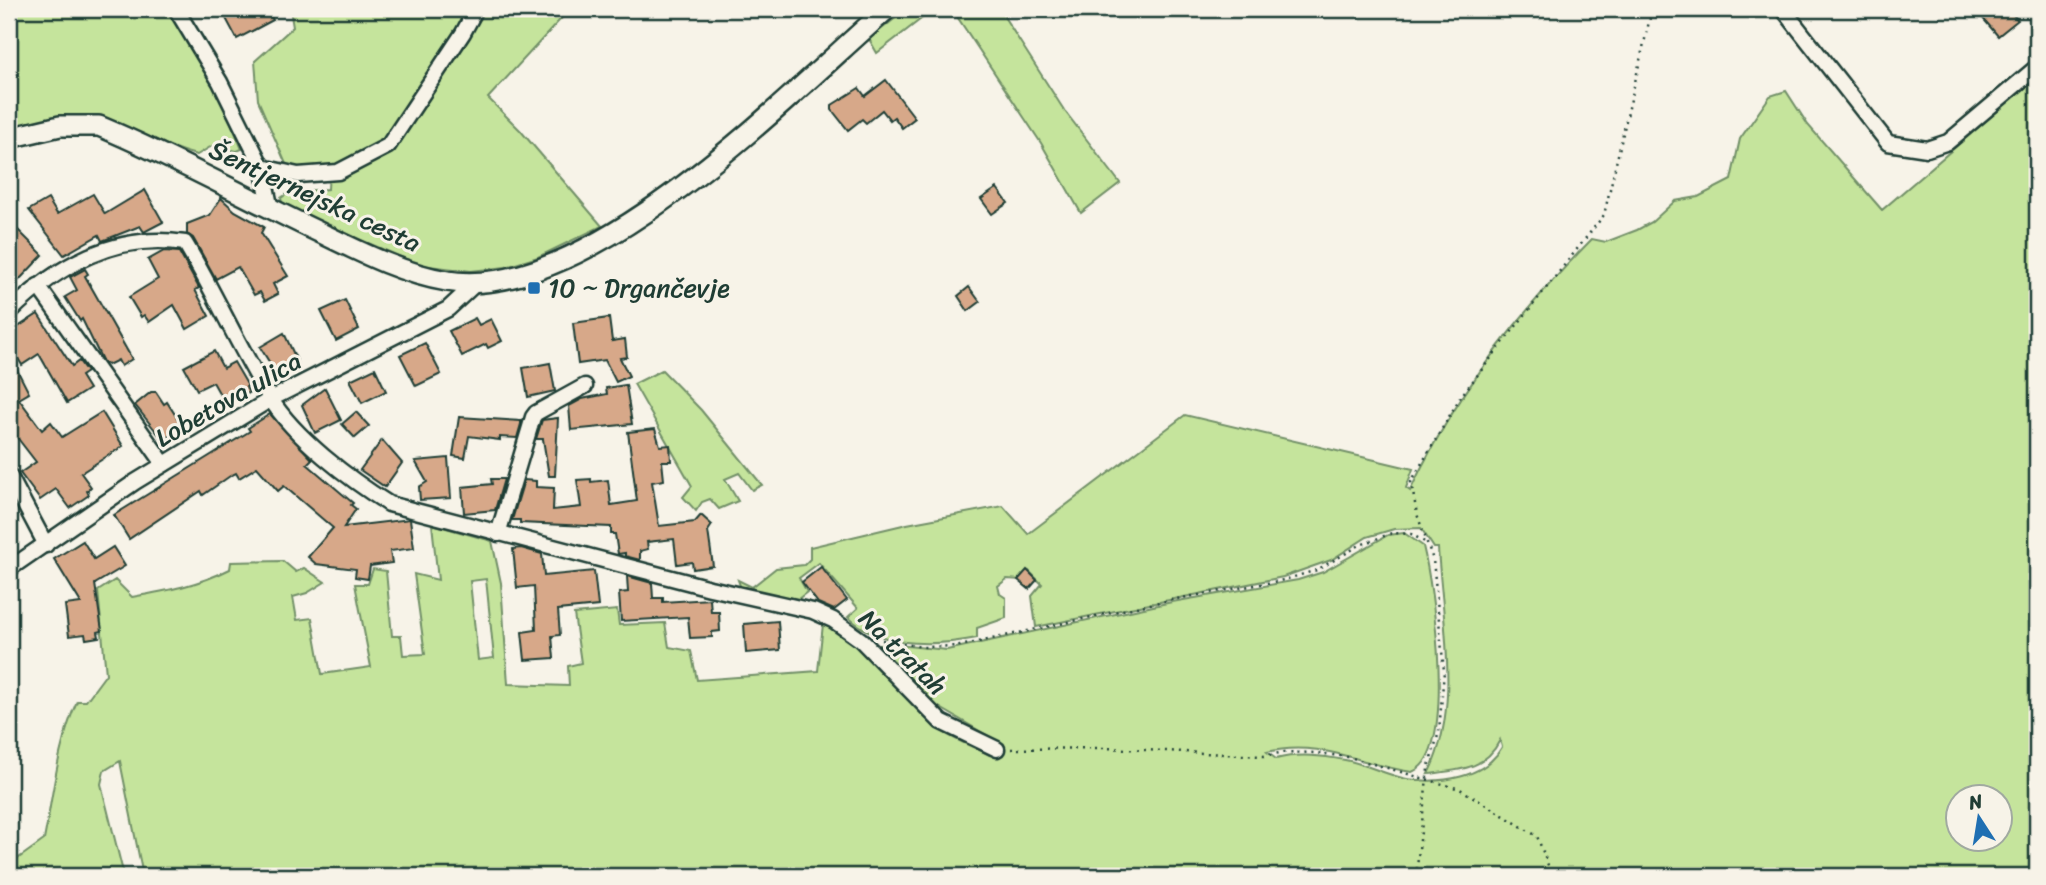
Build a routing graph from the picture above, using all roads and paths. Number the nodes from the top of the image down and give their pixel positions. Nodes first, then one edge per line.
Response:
1 (176, 9) edge
2 (476, 9) edge
3 (887, 9) edge
4 (1652, 9) edge
5 (1783, 9) edge
6 (2037, 66) edge
7 (9, 138) edge
8 (262, 167) junction
9 (271, 209) junction
10 (476, 282) junction
11 (38, 286) junction
12 (9, 313) edge
13 (584, 386) dead end
14 (271, 400) junction
15 (164, 464) junction
16 (9, 475) edge
17 (498, 534) junction
18 (1428, 544) junction
19 (46, 545) junction
20 (9, 569) edge
21 (861, 640) junction
22 (997, 749) joint
23 (1427, 778) junction
24 (1416, 876) edge
25 (1552, 876) edge

1 - 8 street
2 - 8 street
3 - 10 main road, Šentjernejska cesta
4 - 18 path
5 - 6 street
7 - 9 main road, Šentjernejska cesta
8 - 9 street
9 - 10 main road, Šentjernejska cesta
10 - 14 street, Lobetova ulica
11 - 12 street
11 - 14 street, Na tratah
11 - 15 street
13 - 17 street
14 - 15 street, Lobetova ulica
14 - 17 street, Na tratah
15 - 19 street, Lobetova ulica
16 - 19 street
17 - 21 street, Na tratah
18 - 21 path
18 - 23 path
19 - 20 street, Lobetova ulica
21 - 22 street, Na tratah
22 - 23 path
23 - 24 path
23 - 25 path

